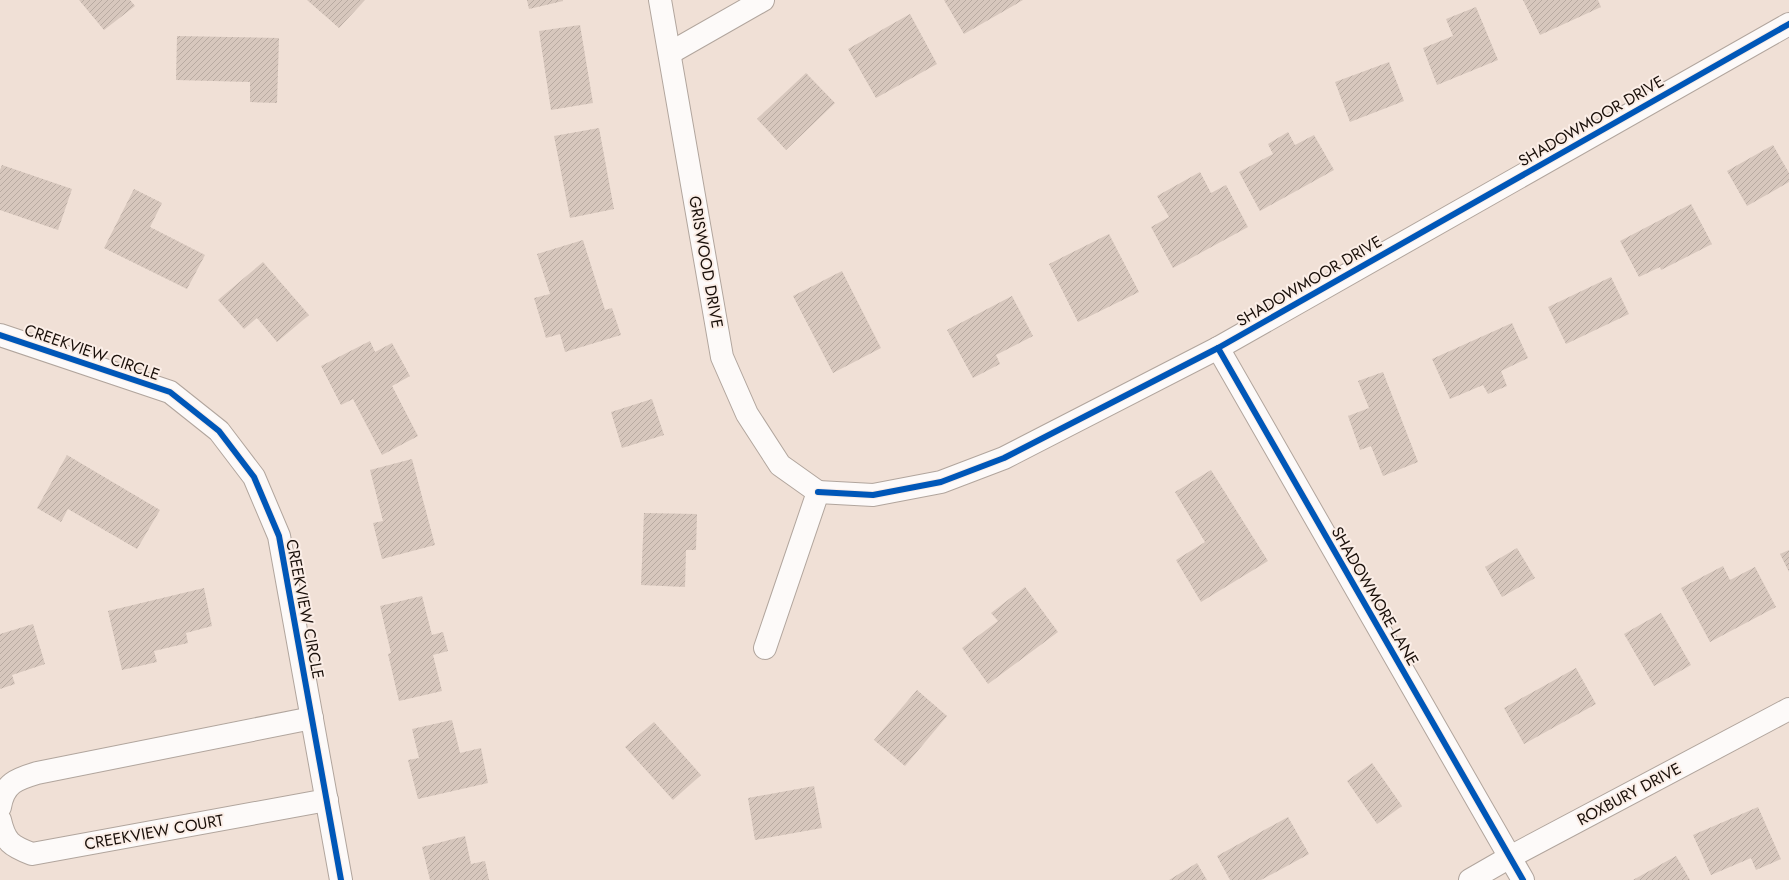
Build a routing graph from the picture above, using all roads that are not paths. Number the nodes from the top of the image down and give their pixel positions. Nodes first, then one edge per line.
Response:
1 (660, 0) edge
2 (763, 0) edge
3 (1789, 24) edge
4 (670, 53) junction
5 (0, 335) edge
6 (1218, 348) junction
7 (818, 492) junction
8 (765, 648) dead end
9 (1789, 709) edge
10 (312, 718) junction
11 (326, 800) junction
12 (0, 806) edge
13 (0, 820) edge
14 (1510, 857) junction
15 (340, 880) edge
16 (1470, 880) edge
17 (1523, 880) edge

1 - 4 street, GRISWOOD DRIVE
2 - 4 street
3 - 6 street, SHADOWMOOR DRIVE
4 - 7 street, GRISWOOD DRIVE
5 - 10 street, CREEKVIEW CIRCLE
6 - 7 street, SHADOWMOOR DRIVE
6 - 14 street, SHADOWMORE LANE
7 - 8 street
9 - 14 street, ROXBURY DRIVE
10 - 11 street, CREEKVIEW CIRCLE
10 - 12 street
11 - 13 street, CREEKVIEW COURT
11 - 15 street, CREEKVIEW CIRCLE
14 - 16 street, ROXBURY DRIVE
14 - 17 street, SHADOWMORE LANE

